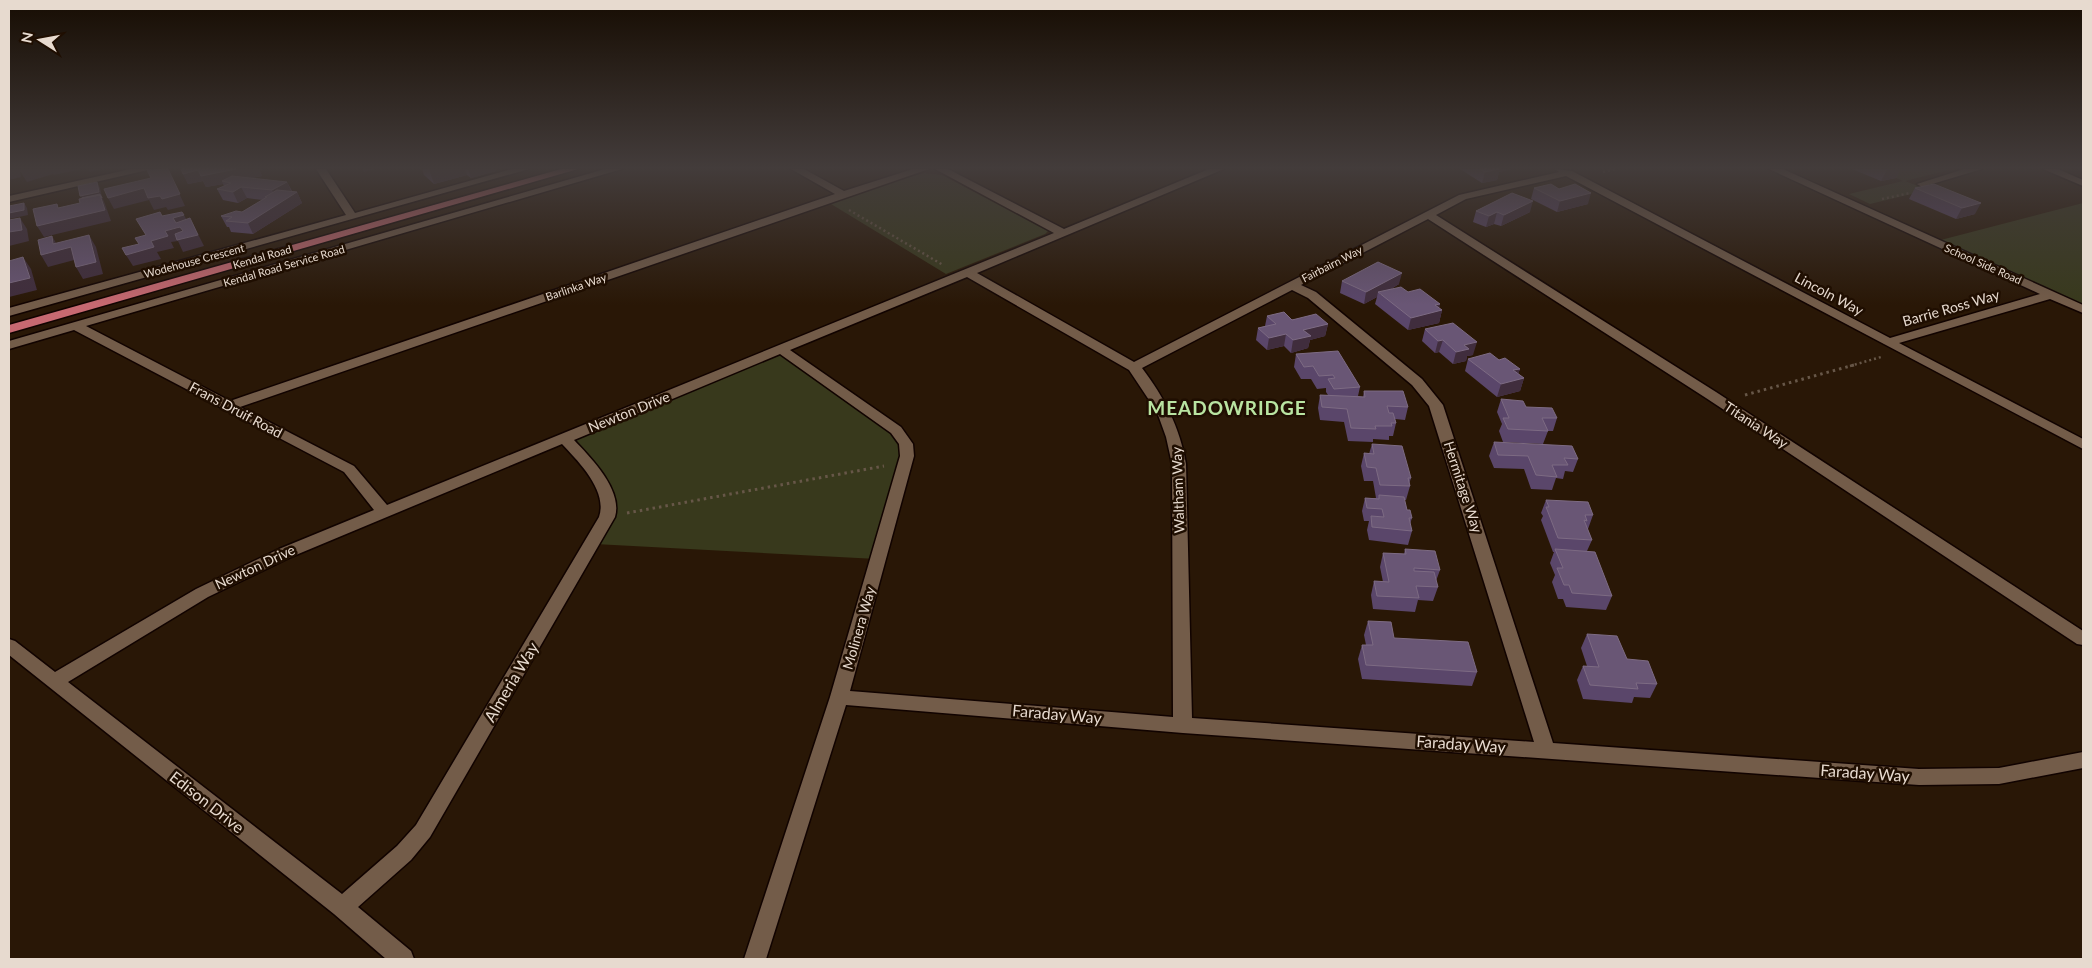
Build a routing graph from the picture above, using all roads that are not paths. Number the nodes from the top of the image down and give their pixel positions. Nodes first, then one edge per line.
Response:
1 (351, 214) edge
2 (363, 214) edge
3 (414, 214) edge
4 (461, 214) edge
5 (787, 214) edge
6 (1027, 214) edge
7 (1109, 214) edge
8 (1427, 214) joint
9 (1646, 214) edge
10 (1872, 214) edge
11 (353, 217) junction
12 (1063, 233) junction
13 (965, 275) junction
14 (1292, 284) junction
15 (2050, 295) junction
16 (2083, 309) edge
17 (9, 312) edge
18 (76, 326) junction
19 (9, 329) edge
20 (1889, 342) junction
21 (9, 345) edge
22 (782, 350) junction
23 (1134, 367) junction
24 (229, 406) junction
25 (564, 438) junction
26 (2083, 445) edge
27 (383, 511) junction
28 (2083, 639) edge
29 (9, 646) edge
30 (53, 682) junction
31 (839, 696) junction
32 (1183, 725) junction
33 (1546, 750) junction
34 (2083, 760) edge
35 (342, 907) junction
36 (403, 959) edge
37 (754, 959) edge

1 - 11 street
2 - 11 street, Wodehouse Crescent
3 - 19 main road, Kendal Road
4 - 18 street, Kendal Road Service Road
5 - 24 street, Barlinka Way
6 - 12 street
7 - 12 street, Newton Drive
8 - 14 street, Fairbairn Way
8 - 28 street, Titania Way
9 - 20 street, Lincoln Way
10 - 15 street, School Side Road
11 - 17 street, Wodehouse Crescent
12 - 13 street, Newton Drive
13 - 22 street, Newton Drive
13 - 23 street, Waltham Way
14 - 23 street, Fairbairn Way
14 - 33 street, Hermitage Way
15 - 16 street, School Side Road
15 - 20 street, Barrie Ross Way
18 - 21 street, Kendal Road Service Road
18 - 24 street, Frans Druif Road
20 - 26 street, Lincoln Way
22 - 25 street, Newton Drive
22 - 31 street, Molinera Way
23 - 32 street, Waltham Way
24 - 27 street, Frans Druif Road
25 - 27 street, Newton Drive
25 - 35 street, Almeria Way
27 - 30 street, Newton Drive
29 - 30 street, Edison Drive
30 - 35 street, Edison Drive
31 - 32 street, Faraday Way
31 - 37 street, Molinera Way
32 - 33 street, Faraday Way
33 - 34 street, Faraday Way
35 - 36 street, Edison Drive

